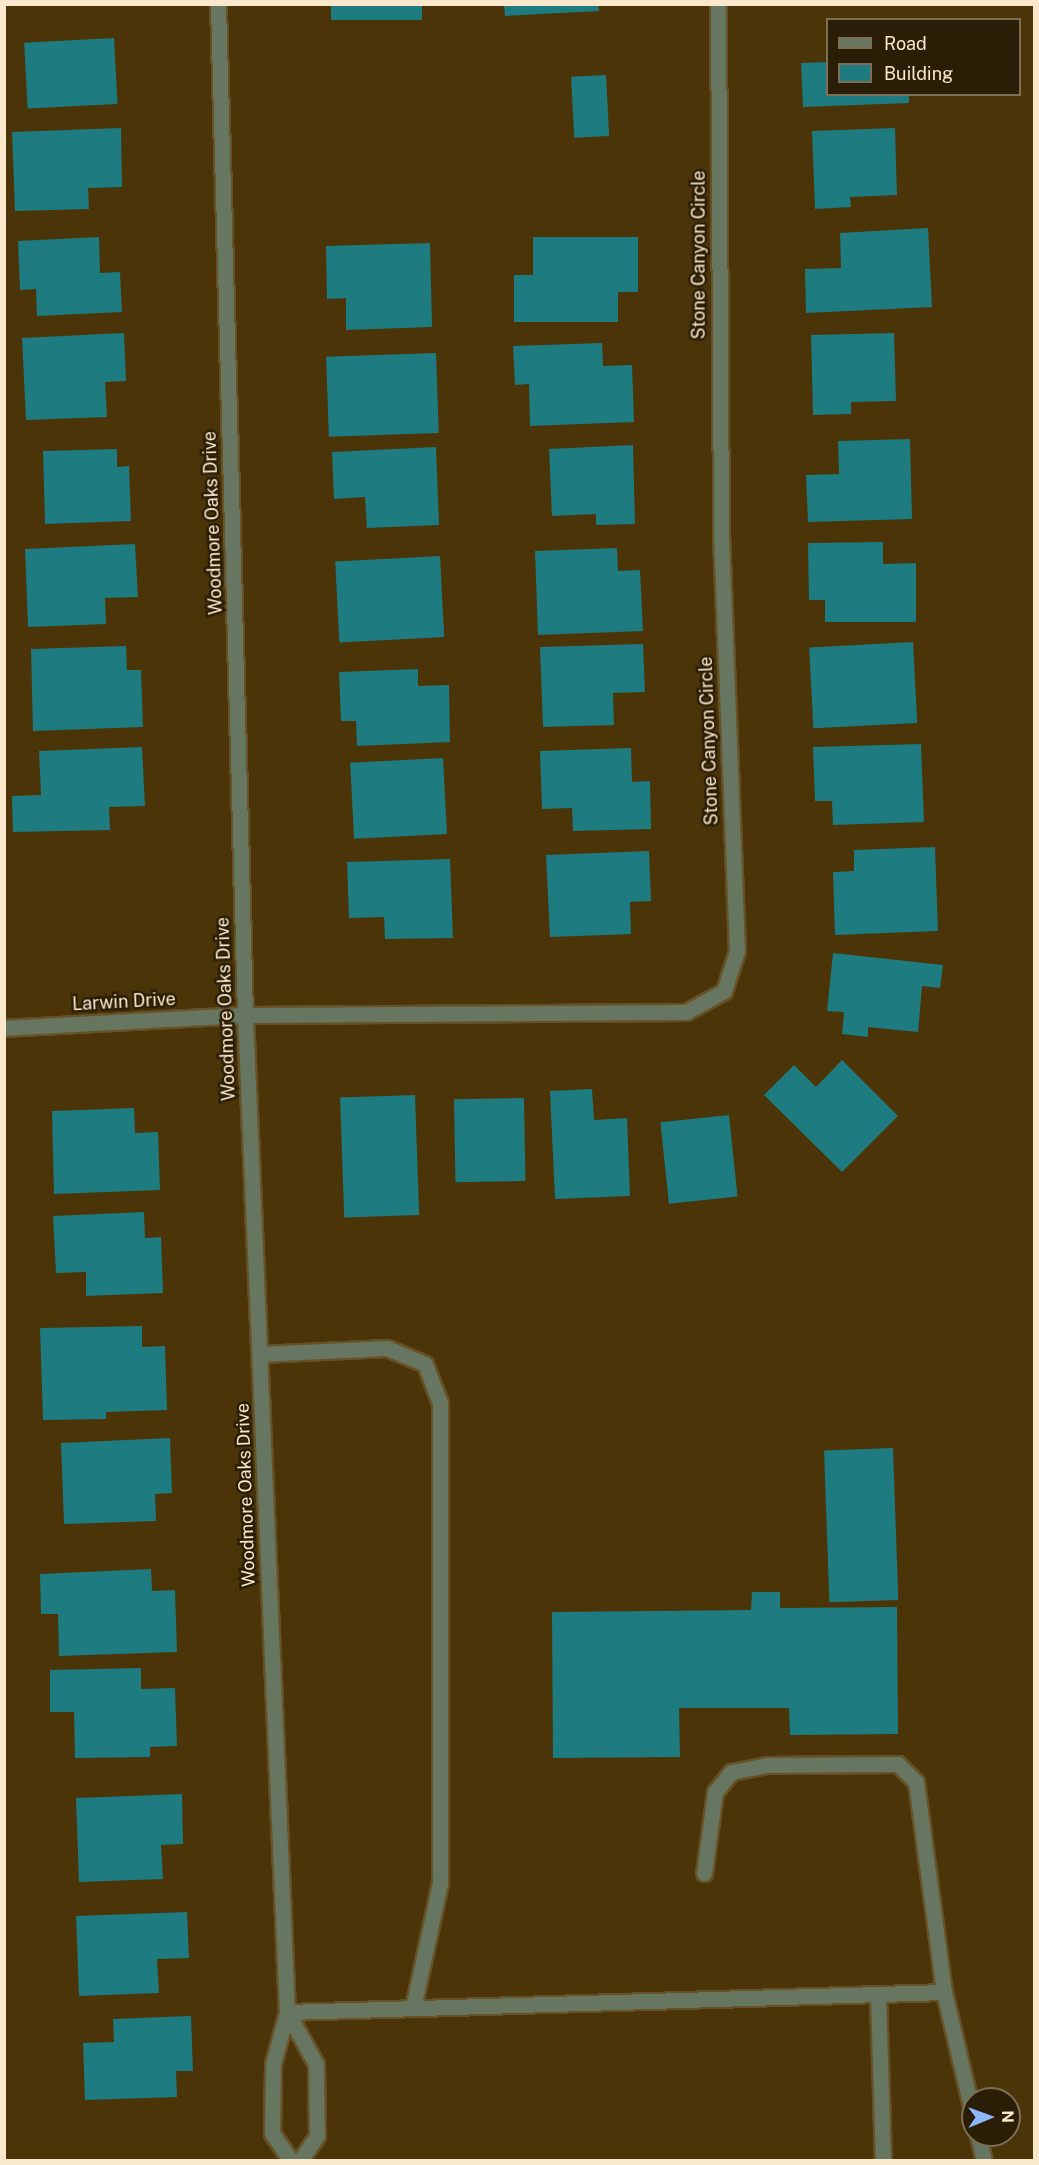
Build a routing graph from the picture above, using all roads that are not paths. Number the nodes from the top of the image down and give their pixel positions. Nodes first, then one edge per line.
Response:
1 (218, 4) edge
2 (718, 4) edge
3 (245, 1015) junction
4 (4, 1028) edge
5 (260, 1354) junction
6 (704, 1873) dead end
7 (944, 1992) junction
8 (878, 1994) junction
9 (414, 2008) junction
10 (287, 2012) junction
11 (966, 2087) edge
12 (290, 2160) edge
13 (300, 2160) edge
14 (883, 2160) edge

1 - 3 street, Woodmore Oaks Drive
2 - 3 street, Stone Canyon Circle
3 - 4 street, Larwin Drive
3 - 5 street, Woodmore Oaks Drive
5 - 9 street
5 - 10 street, Woodmore Oaks Drive
6 - 7 street
7 - 8 street
7 - 11 street
8 - 9 street
8 - 14 street
9 - 10 street
10 - 12 street, Woodmore Oaks Drive
10 - 13 street, Woodmore Oaks Drive

